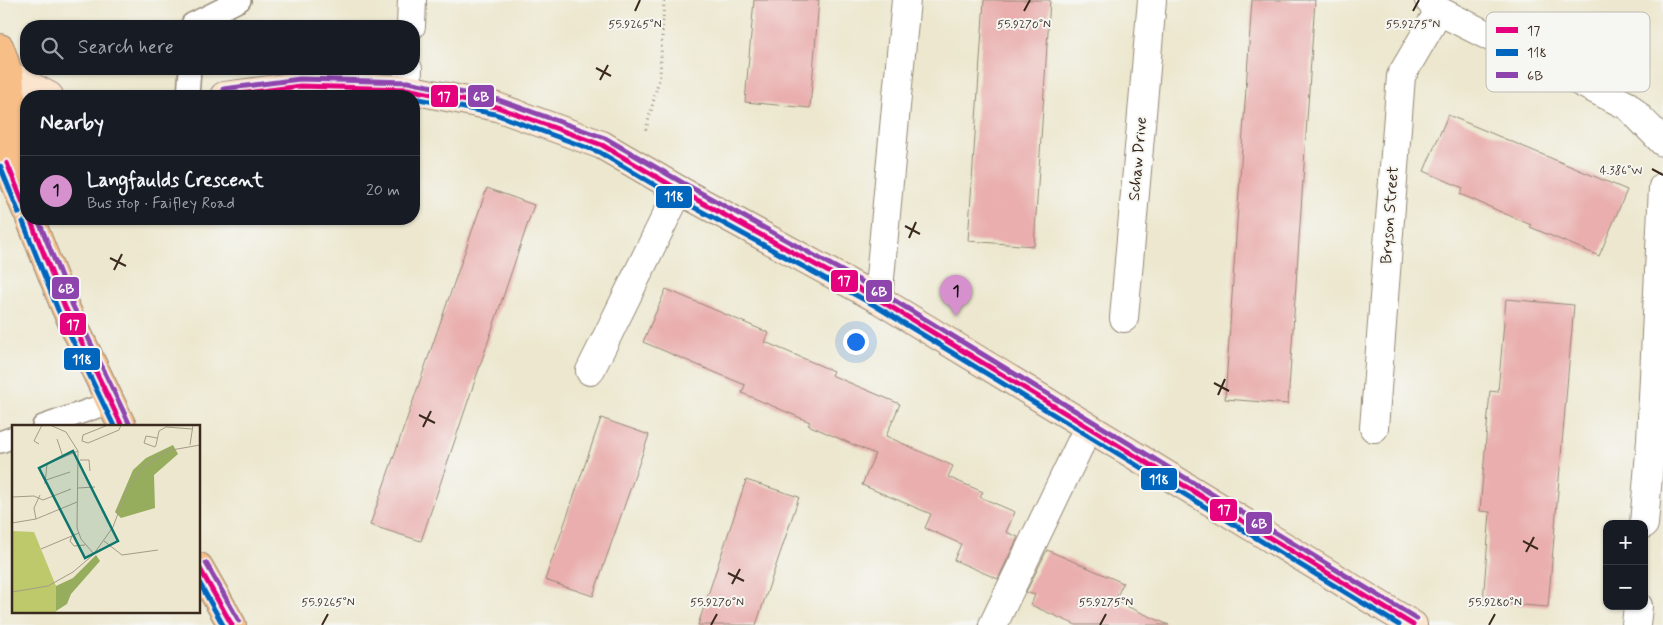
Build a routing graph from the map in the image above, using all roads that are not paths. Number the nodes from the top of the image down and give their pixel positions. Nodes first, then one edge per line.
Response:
1 (206, 0) edge
2 (214, 0) edge
3 (240, 0) edge
4 (412, 0) edge
5 (906, 0) edge
6 (1152, 0) edge
7 (1434, 6) edge
8 (195, 20) edge
9 (196, 20) edge
10 (202, 20) edge
11 (411, 20) edge
12 (1486, 33) edge
13 (0, 48) edge
14 (9, 75) junction
15 (190, 75) edge
16 (408, 79) edge
17 (38, 90) edge
18 (188, 90) edge
19 (270, 90) edge
20 (1601, 92) edge
21 (1663, 142) edge
22 (11, 158) edge
23 (1663, 187) edge
24 (20, 189) edge
25 (679, 190) junction
26 (32, 225) edge
27 (878, 300) junction
28 (1124, 318) dead end
29 (590, 371) dead end
30 (109, 402) junction
31 (46, 425) edge
32 (121, 425) edge
33 (1088, 428) junction
34 (1374, 428) dead end
35 (12, 438) edge
36 (1657, 441) edge
37 (0, 442) edge
38 (1645, 520) edge
39 (200, 569) edge
40 (1638, 610) edge
41 (232, 625) edge
42 (993, 625) edge
43 (1413, 625) edge
44 (1636, 625) edge

1 - 8 lane
2 - 9 lane
3 - 10 lane
4 - 11 street
5 - 27 street
6 - 28 street, Schaw Drive
7 - 12 street
7 - 34 street, Bryson Street
13 - 14 main road
14 - 17 street
14 - 22 main road
15 - 18 lane
16 - 19 street
16 - 25 street
20 - 21 street
22 - 24 main road
23 - 36 street
25 - 27 street
25 - 29 street
26 - 30 main road
27 - 33 street
30 - 31 lane
30 - 32 main road
33 - 42 street
33 - 43 street
35 - 37 lane
36 - 38 street
39 - 41 main road
40 - 44 street

